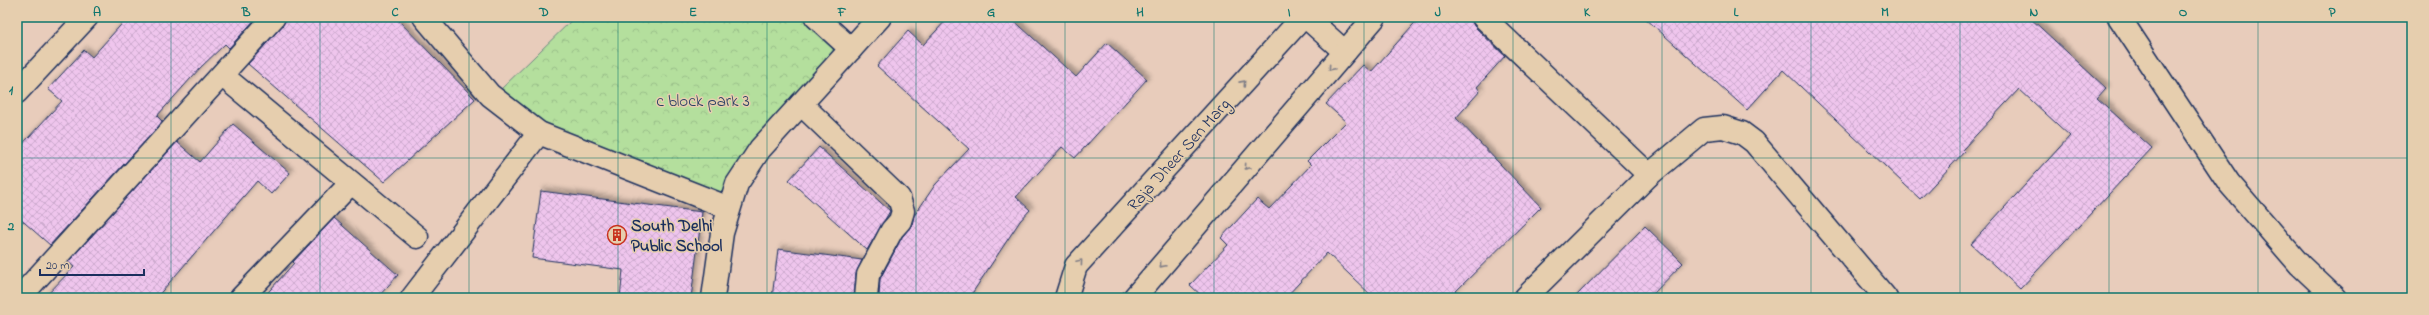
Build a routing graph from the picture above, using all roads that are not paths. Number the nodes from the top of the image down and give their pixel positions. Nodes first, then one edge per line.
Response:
1 (88, 17) edge
2 (274, 17) edge
3 (424, 17) edge
4 (816, 17) edge
5 (880, 17) edge
6 (1303, 17) edge
7 (1306, 17) edge
8 (1375, 17) edge
9 (1483, 17) edge
10 (2119, 17) edge
11 (851, 49) junction
12 (1345, 52) junction
13 (223, 76) junction
14 (17, 92) edge
15 (801, 104) junction
16 (539, 133) junction
17 (1650, 175) junction
18 (351, 183) junction
19 (729, 208) junction
20 (417, 237) dead end
21 (1534, 295) edge
22 (19, 298) edge
23 (241, 298) edge
24 (412, 298) edge
25 (713, 298) edge
26 (866, 298) edge
27 (1066, 298) edge
28 (1134, 298) edge
29 (1886, 298) edge
30 (2336, 298) edge

1 - 14 street
2 - 13 street
3 - 16 street
4 - 11 street
5 - 11 street
27 -> 6 street, Raja Dheer Sen Marg
7 - 12 street
8 - 12 street
9 - 17 street
10 - 30 street
11 - 15 street
12 -> 28 street
13 - 18 street
13 - 22 street
15 - 19 street
15 - 26 street
16 - 19 street
16 - 24 street
17 - 21 street
17 - 29 street
18 - 20 street
18 - 23 street
19 - 25 street

